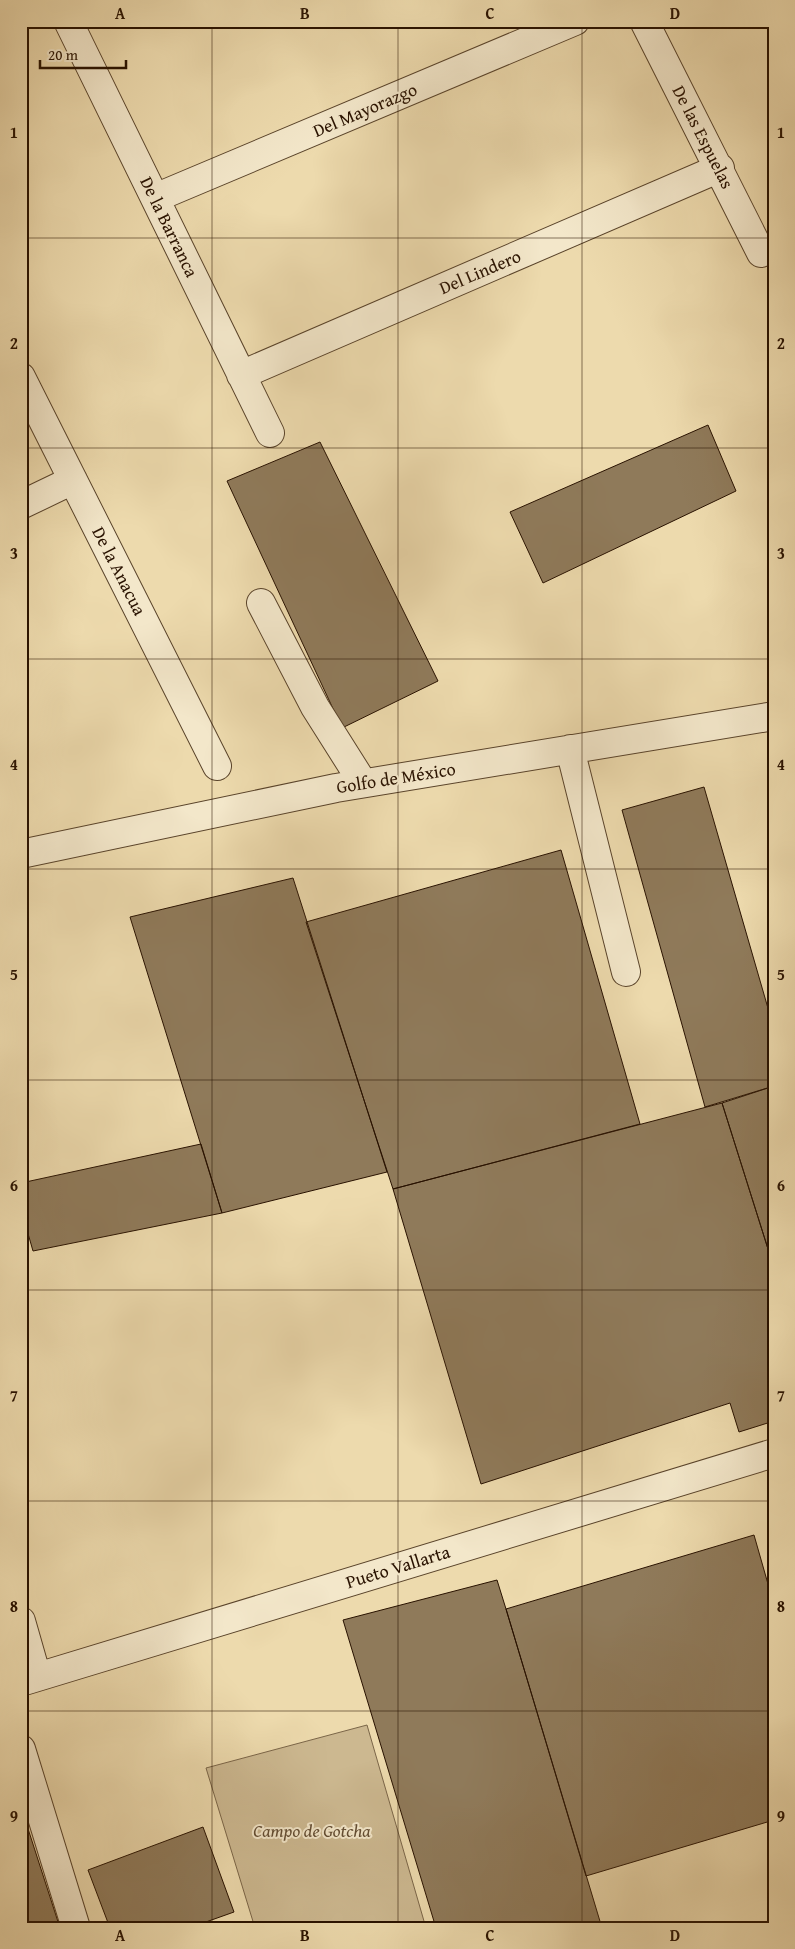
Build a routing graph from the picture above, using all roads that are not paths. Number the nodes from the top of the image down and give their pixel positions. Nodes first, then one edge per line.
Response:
1 (68, 21) edge
2 (575, 21) edge
3 (644, 21) edge
4 (720, 168) junction
5 (155, 198) junction
6 (761, 253) dead end
7 (241, 376) junction
8 (21, 377) edge
9 (270, 433) dead end
10 (73, 480) junction
11 (21, 505) edge
12 (261, 603) dead end
13 (774, 716) edge
14 (570, 749) junction
15 (217, 766) dead end
16 (363, 784) junction
17 (21, 854) edge
18 (626, 972) dead end
19 (774, 1453) edge
20 (21, 1621) edge
21 (29, 1679) edge
22 (21, 1749) edge
23 (76, 1928) edge

1 - 5 street, De la Barranca
2 - 5 street, Del Mayorazgo
3 - 4 street, De las Espuelas
4 - 6 street, De las Espuelas
4 - 7 street, Del Lindero
5 - 7 street, De la Barranca
7 - 9 street, De la Barranca
8 - 10 street, De la Anacua
10 - 11 street
10 - 15 street, De la Anacua
12 - 16 street
13 - 14 street, Golfo de México
14 - 16 street, Golfo de México
14 - 18 street
16 - 17 street, Golfo de México
19 - 21 street, Pueto Vallarta
20 - 21 street
22 - 23 street

